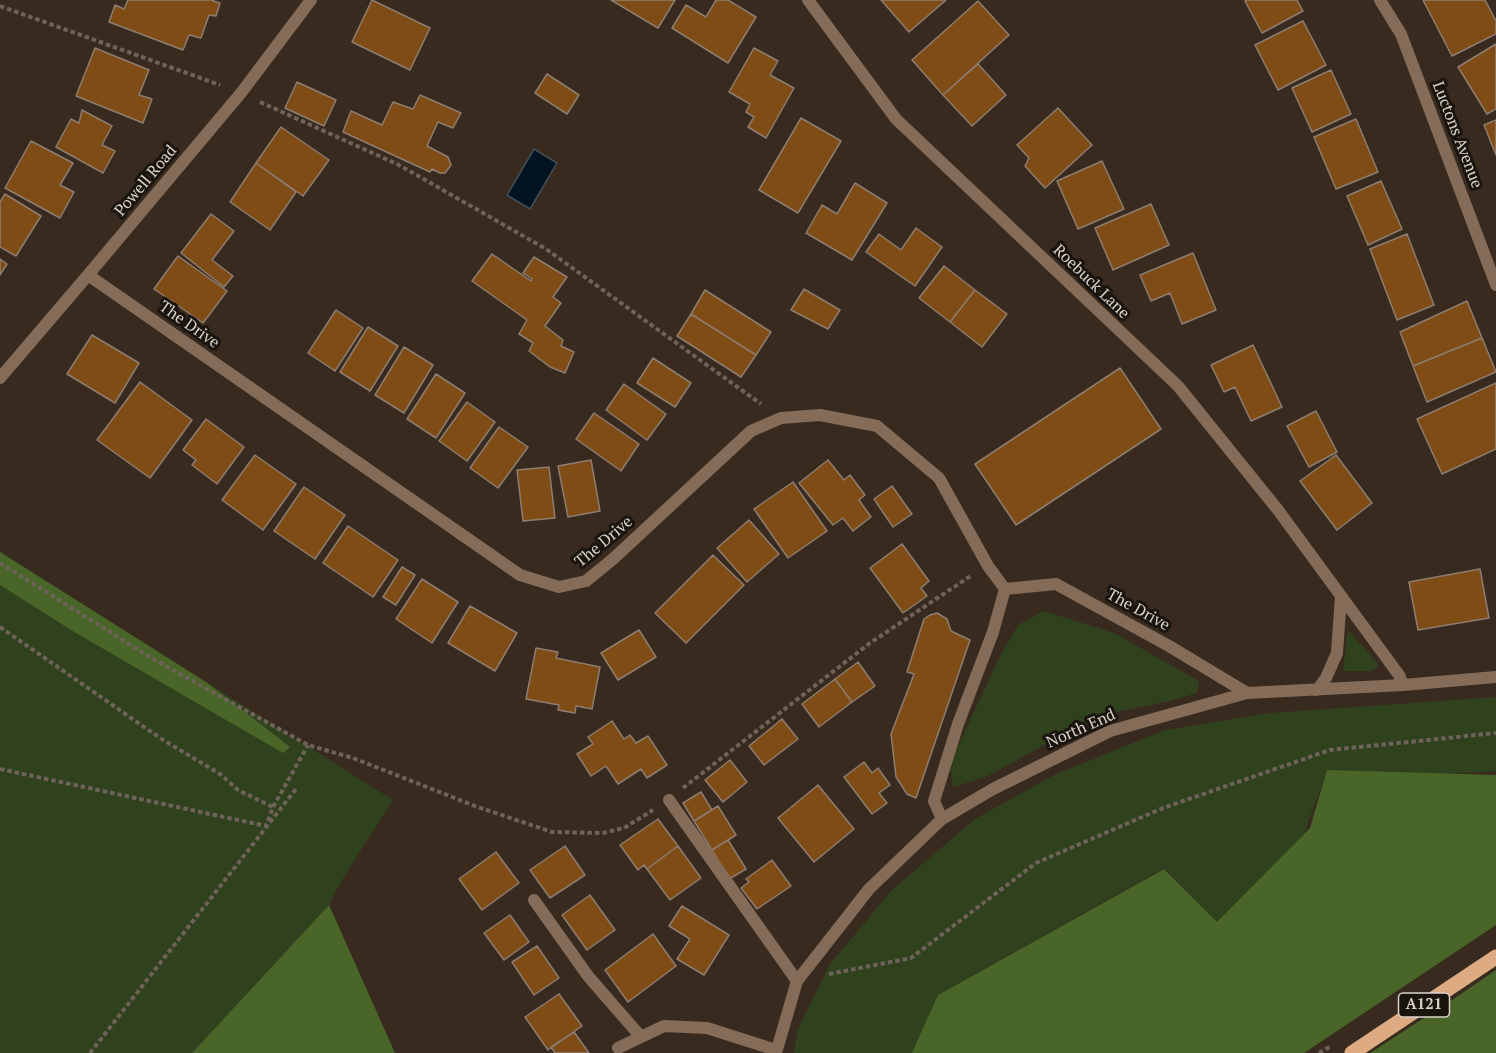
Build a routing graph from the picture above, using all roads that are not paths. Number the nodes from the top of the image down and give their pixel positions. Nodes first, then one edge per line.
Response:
1 (311, 0) edge
2 (808, 0) edge
3 (1380, 0) edge
4 (88, 275) junction
5 (1496, 285) edge
6 (0, 378) edge
7 (1005, 589) junction
8 (1341, 596) junction
9 (1496, 677) edge
10 (1403, 685) junction
11 (1317, 690) junction
12 (1247, 693) junction
13 (669, 800) road end
14 (942, 819) junction
15 (534, 900) dead end
16 (1496, 957) edge
17 (797, 981) junction
18 (640, 1037) junction
19 (618, 1048) dead end
20 (776, 1052) edge
21 (1352, 1053) edge

1 - 4 street, Powell Road
2 - 8 street, Roebuck Lane
3 - 5 street, Luctons Avenue
4 - 6 street, Powell Road
4 - 7 street, The Drive
7 - 12 street, The Drive
7 - 14 street
8 - 10 street, Roebuck Lane
8 - 11 street
9 - 10 street, North End
10 - 11 street, North End
11 - 12 street, North End
12 - 14 street, North End
13 - 17 street
14 - 17 street, North End
15 - 18 street
16 - 21 main road, A121
17 - 20 street, North End
18 - 19 street
18 - 20 street

